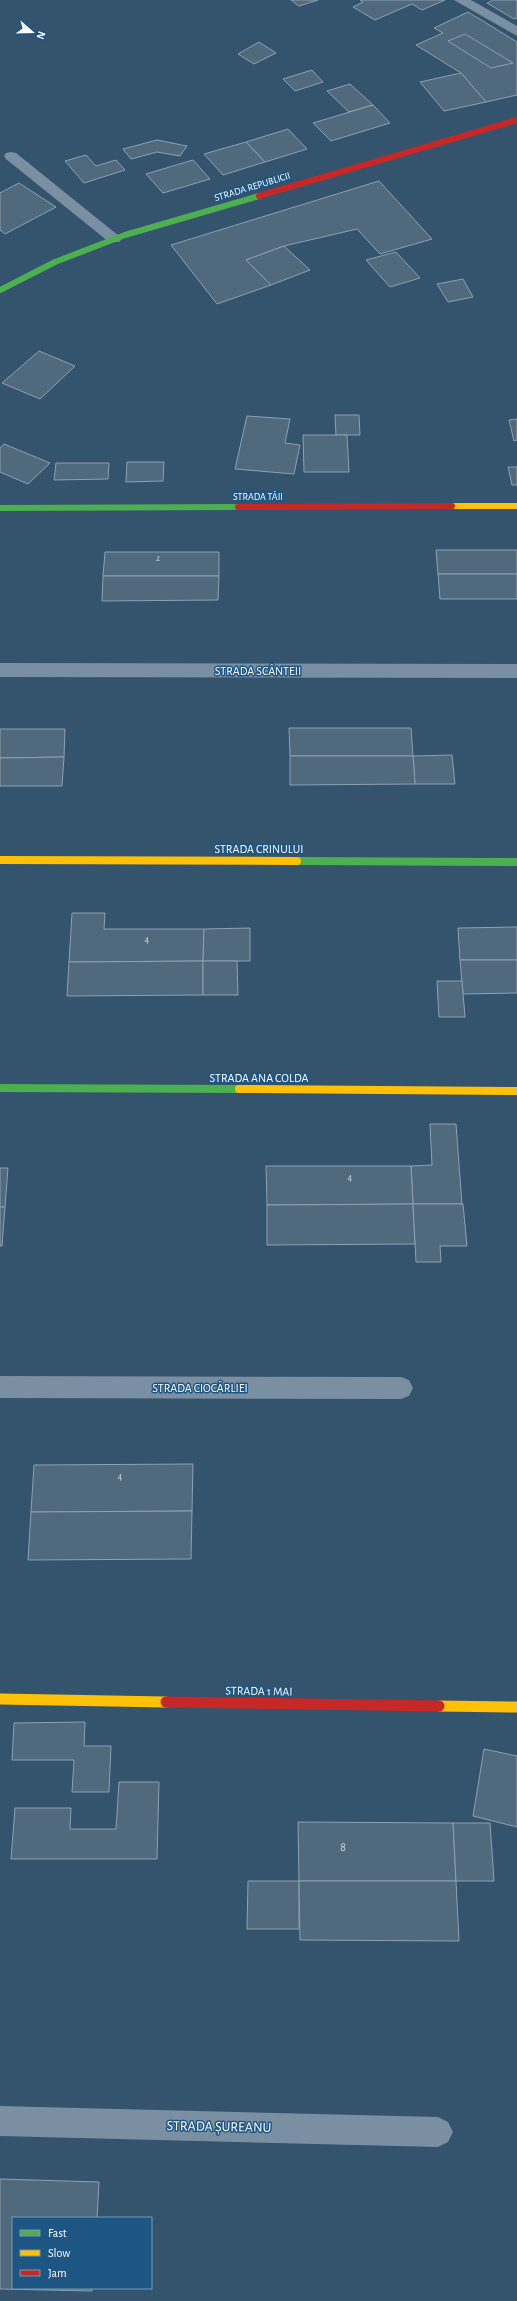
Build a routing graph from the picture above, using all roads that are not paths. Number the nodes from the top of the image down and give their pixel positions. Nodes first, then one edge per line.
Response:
1 (461, 0) edge
2 (517, 32) edge
3 (517, 120) edge
4 (11, 156) dead end
5 (114, 239) junction
6 (0, 290) edge
7 (517, 506) edge
8 (0, 508) edge
9 (0, 670) edge
10 (517, 671) edge
11 (0, 860) edge
12 (517, 862) edge
13 (0, 1088) edge
14 (517, 1091) edge
15 (0, 1387) edge
16 (401, 1388) dead end
17 (0, 1699) edge
18 (517, 1708) edge
19 (0, 2121) edge
20 (438, 2132) dead end

1 - 2 street
3 - 5 street, STRADA REPUBLICII
4 - 5 street
5 - 6 street, STRADA REPUBLICII
7 - 8 street, STRADA TĂII
9 - 10 street, STRADA SCÂNTEII
11 - 12 street, STRADA CRINULUI
13 - 14 street, STRADA ANA COLDA
15 - 16 street, STRADA CIOCÂRLIEI
17 - 18 street, STRADA 1 MAI
19 - 20 street, STRADA ȘUREANU

